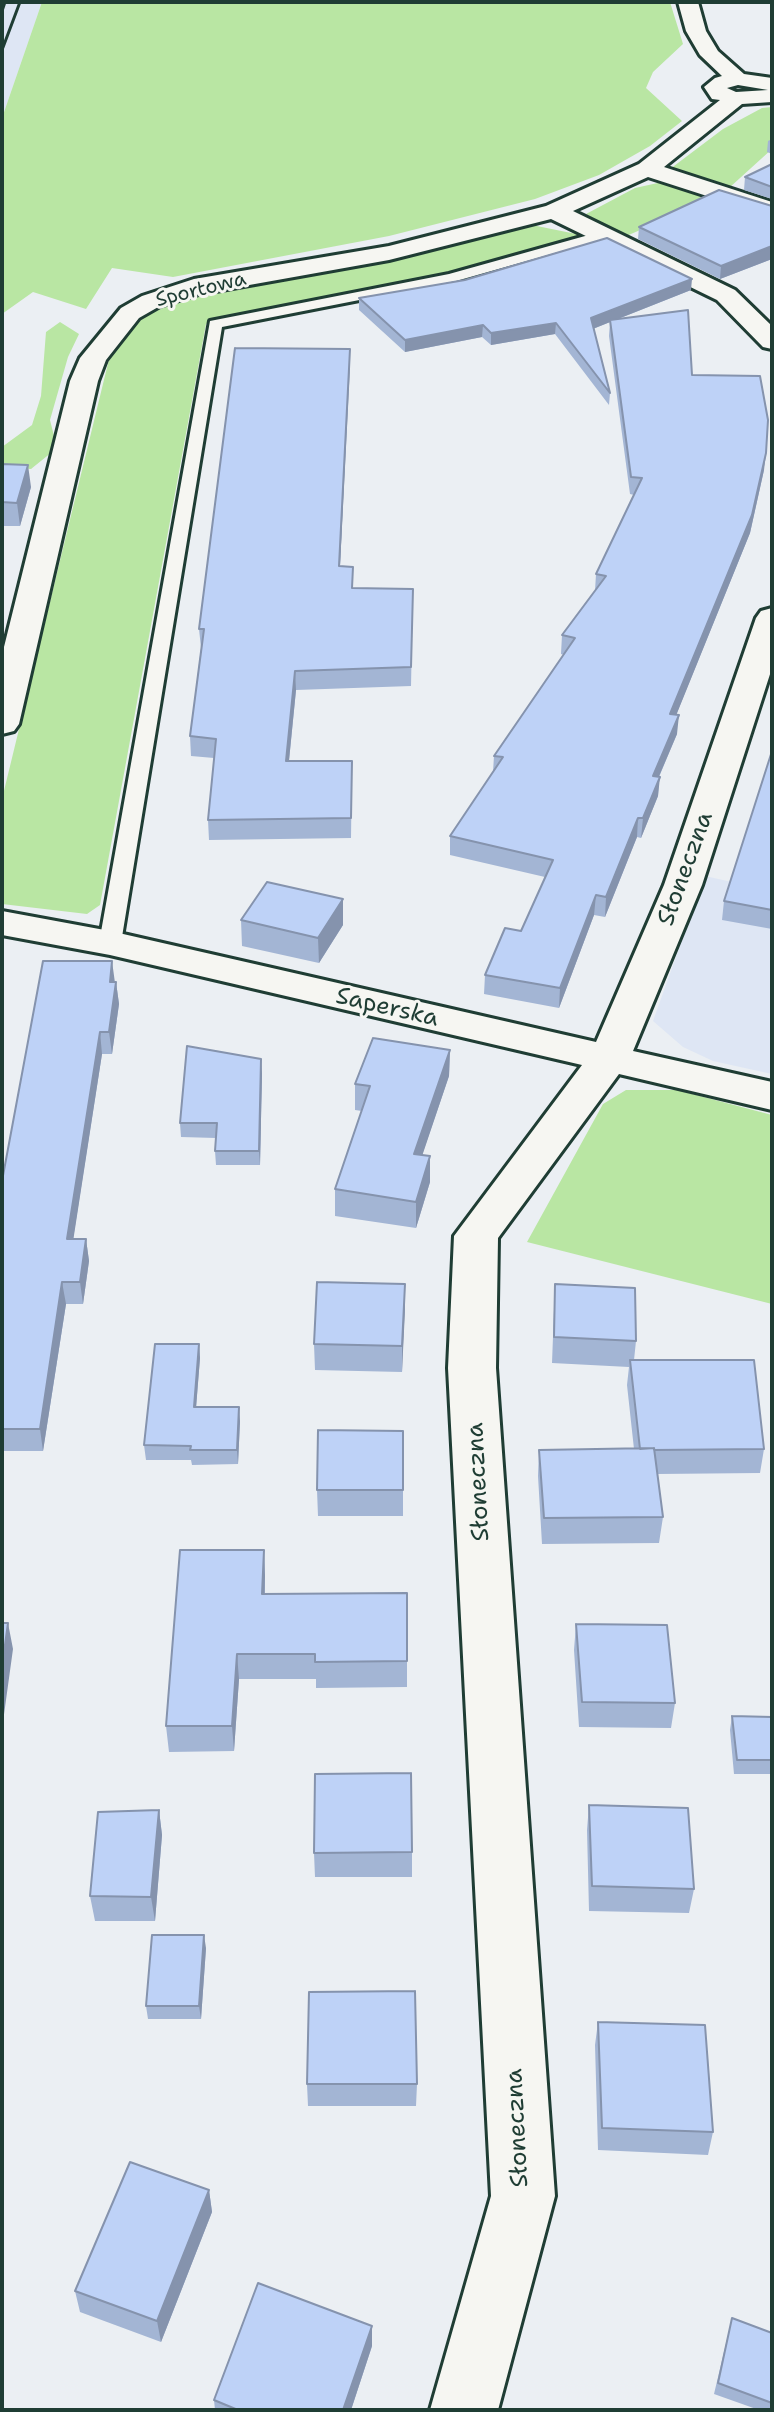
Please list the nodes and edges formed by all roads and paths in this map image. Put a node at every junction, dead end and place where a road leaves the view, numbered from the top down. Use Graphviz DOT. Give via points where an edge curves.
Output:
graph roads {
  1 [pos="688,2"];
  2 [pos="772,84"];
  3 [pos="737,88"];
  4 [pos="772,96"];
  5 [pos="647,169"];
  6 [pos="772,210"];
  7 [pos="554,211"];
  8 [pos="603,235"];
  9 [pos="772,341"];
  10 [pos="772,618"];
  11 [pos="2,724"];
  12 [pos="2,923"];
  13 [pos="110,943"];
  14 [pos="609,1059"];
  15 [pos="772,1096"];
  16 [pos="464,2410"];
  1 -- 3 [label="street" via="696,31"];
  2 -- 3 [label="street"];
  3 -- 4 [label="street"];
  3 -- 5 [label="street, Sportowa"];
  5 -- 6 [label="street"];
  5 -- 7 [label="street, Sportowa"];
  7 -- 8 [label="street"];
  7 -- 11 [label="street, Sportowa" via="389,253 194,287 130,313 93,358 84,381"];
  8 -- 9 [label="street" via="726,295"];
  8 -- 13 [label="lane" via="451,278 215,324"];
  10 -- 14 [label="street, Słoneczna" via="683,885"];
  12 -- 13 [label="street, Saperska"];
  13 -- 14 [label="street, Saperska"];
  14 -- 15 [label="street, Saperska"];
  14 -- 16 [label="street, Słoneczna" via="476,1236 472,1368 523,2196"];
}
